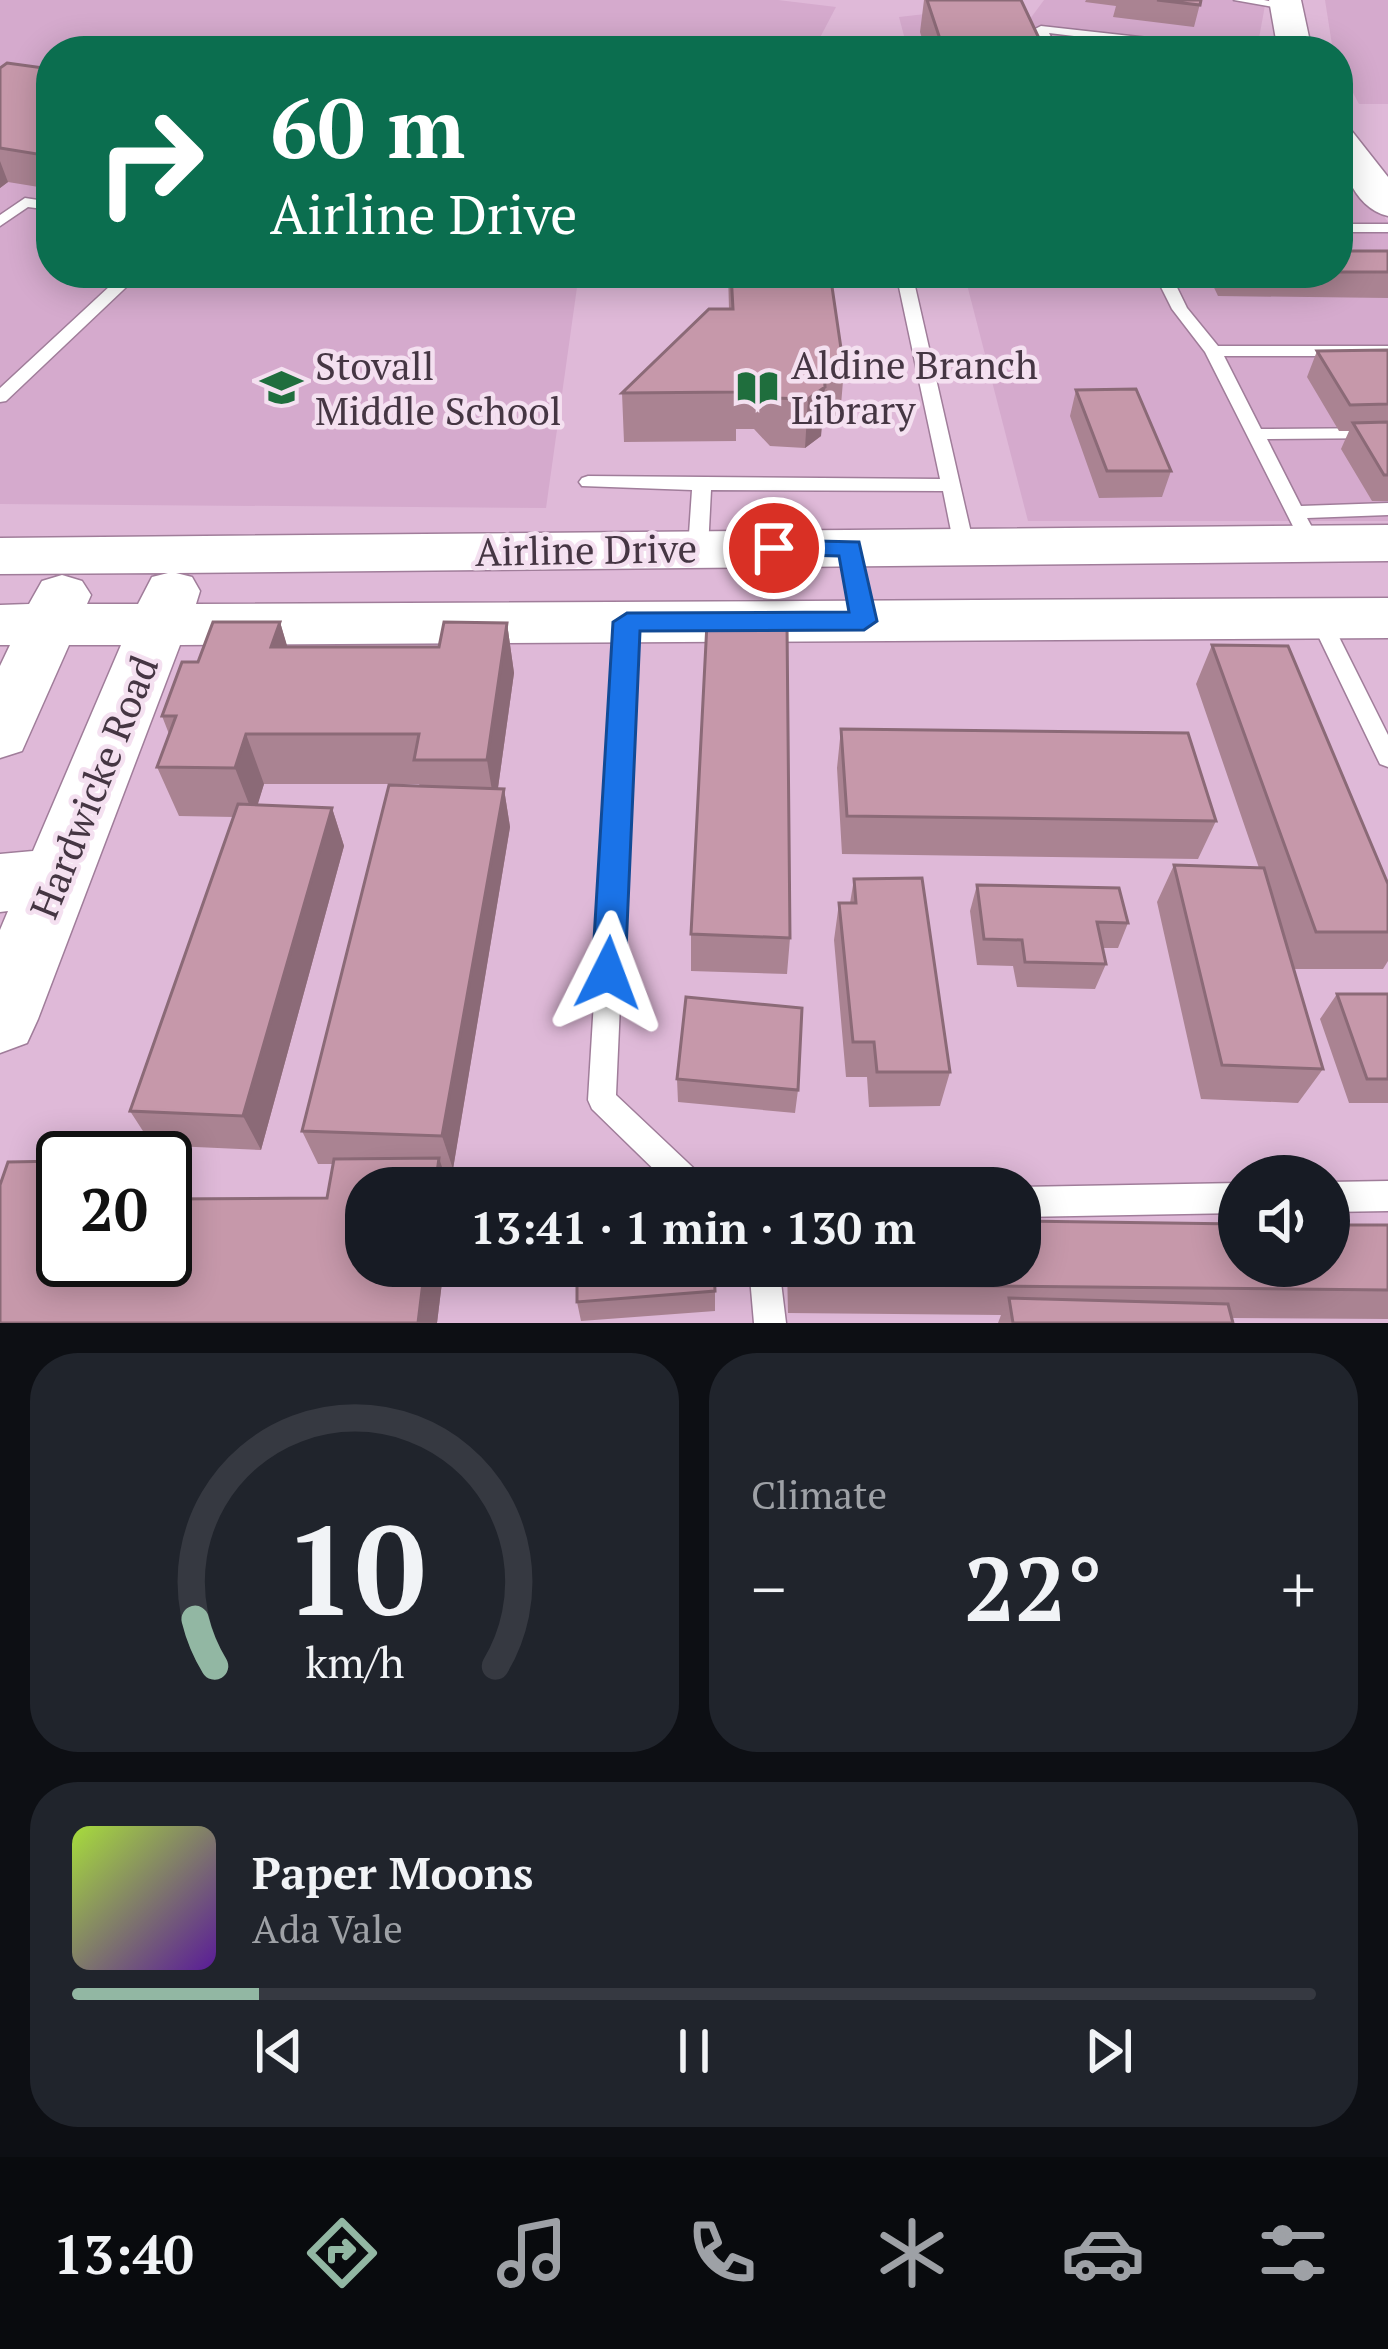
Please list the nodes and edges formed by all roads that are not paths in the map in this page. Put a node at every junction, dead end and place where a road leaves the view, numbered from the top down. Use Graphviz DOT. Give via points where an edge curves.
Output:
graph roads {
  1 [pos="1239,0"];
  2 [pos="1285,3"];
  3 [pos="1045,36"];
  4 [pos="1102,36"];
  5 [pos="1292,36"];
  6 [pos="36,204"];
  7 [pos="0,222"];
  8 [pos="1353,228"];
  9 [pos="1388,228"];
  10 [pos="117,288"];
  11 [pos="907,288"];
  12 [pos="1170,288"];
  13 [pos="1213,351"];
  14 [pos="1388,351"];
  15 [pos="0,397"];
  16 [pos="1254,434"];
  17 [pos="1388,434"];
  18 [pos="588,482"];
  19 [pos="702,484"];
  20 [pos="951,484"];
  21 [pos="1388,509"];
  22 [pos="1303,527"];
  23 [pos="1388,543"];
  24 [pos="964,546"];
  25 [pos="850,548"];
  26 [pos="698,549"];
  27 [pos="187,554"];
  28 [pos="0,556"];
  29 [pos="78,556"];
  30 [pos="1388,618"];
  31 [pos="1320,619"];
  32 [pos="864,621"];
  33 [pos="627,622"];
  34 [pos="25,625"];
  35 [pos="159,625"];
  36 [pos="0,734"];
  37 [pos="1388,758"];
  38 [pos="30,880"];
  39 [pos="0,1019"];
  40 [pos="672,1167"];
  41 [pos="1388,1196"];
  42 [pos="1350,1197"];
  43 [pos="1218,1198"];
  44 [pos="1041,1202"];
  45 [pos="766,1287"];
  46 [pos="770,1323"];
  1 -- 2 [label="lane"];
  2 -- 5 [label="main road"];
  3 -- 4 [label="lane" via="1042,29"];
  6 -- 7 [label="lane" via="25,202"];
  8 -- 9 [label="lane"];
  10 -- 15 [label="lane"];
  11 -- 20 [label="lane"];
  12 -- 13 [label="lane"];
  13 -- 14 [label="lane"];
  13 -- 16 [label="lane"];
  16 -- 17 [label="lane"];
  16 -- 22 [label="lane"];
  18 -- 19 [label="lane"];
  19 -- 20 [label="lane"];
  19 -- 26 [label="lane"];
  20 -- 24 [label="lane"];
  21 -- 22 [label="lane"];
  22 -- 23 [label="main road, Airline Drive"];
  22 -- 24 [label="main road, Airline Drive"];
  24 -- 25 [label="main road, Airline Drive"];
  25 -- 26 [label="main road, Airline Drive"];
  25 -- 32 [label="main road"];
  26 -- 27 [label="main road, Airline Drive"];
  27 -- 29 [label="main road, Airline Drive"];
  27 -- 35 [label="main road, Hardwicke Road"];
  28 -- 29 [label="main road, Airline Drive"];
  29 -- 34 [label="main road"];
  30 -- 31 [label="main road, Airline Drive"];
  31 -- 32 [label="main road, Airline Drive"];
  31 -- 37 [label="lane"];
  32 -- 33 [label="main road, Airline Drive"];
  33 -- 35 [label="main road, Airline Drive"];
  33 -- 40 [label="lane" via="602,1100"];
  34 -- 35 [label="main road, Airline Drive"];
  34 -- 36 [label="main road"];
  35 -- 38 [label="main road, Hardwicke Road"];
  38 -- 39 [label="main road, Hardwicke Road"];
  41 -- 42 [label="lane"];
  43 -- 44 [label="lane"];
  45 -- 46 [label="lane"];
}
